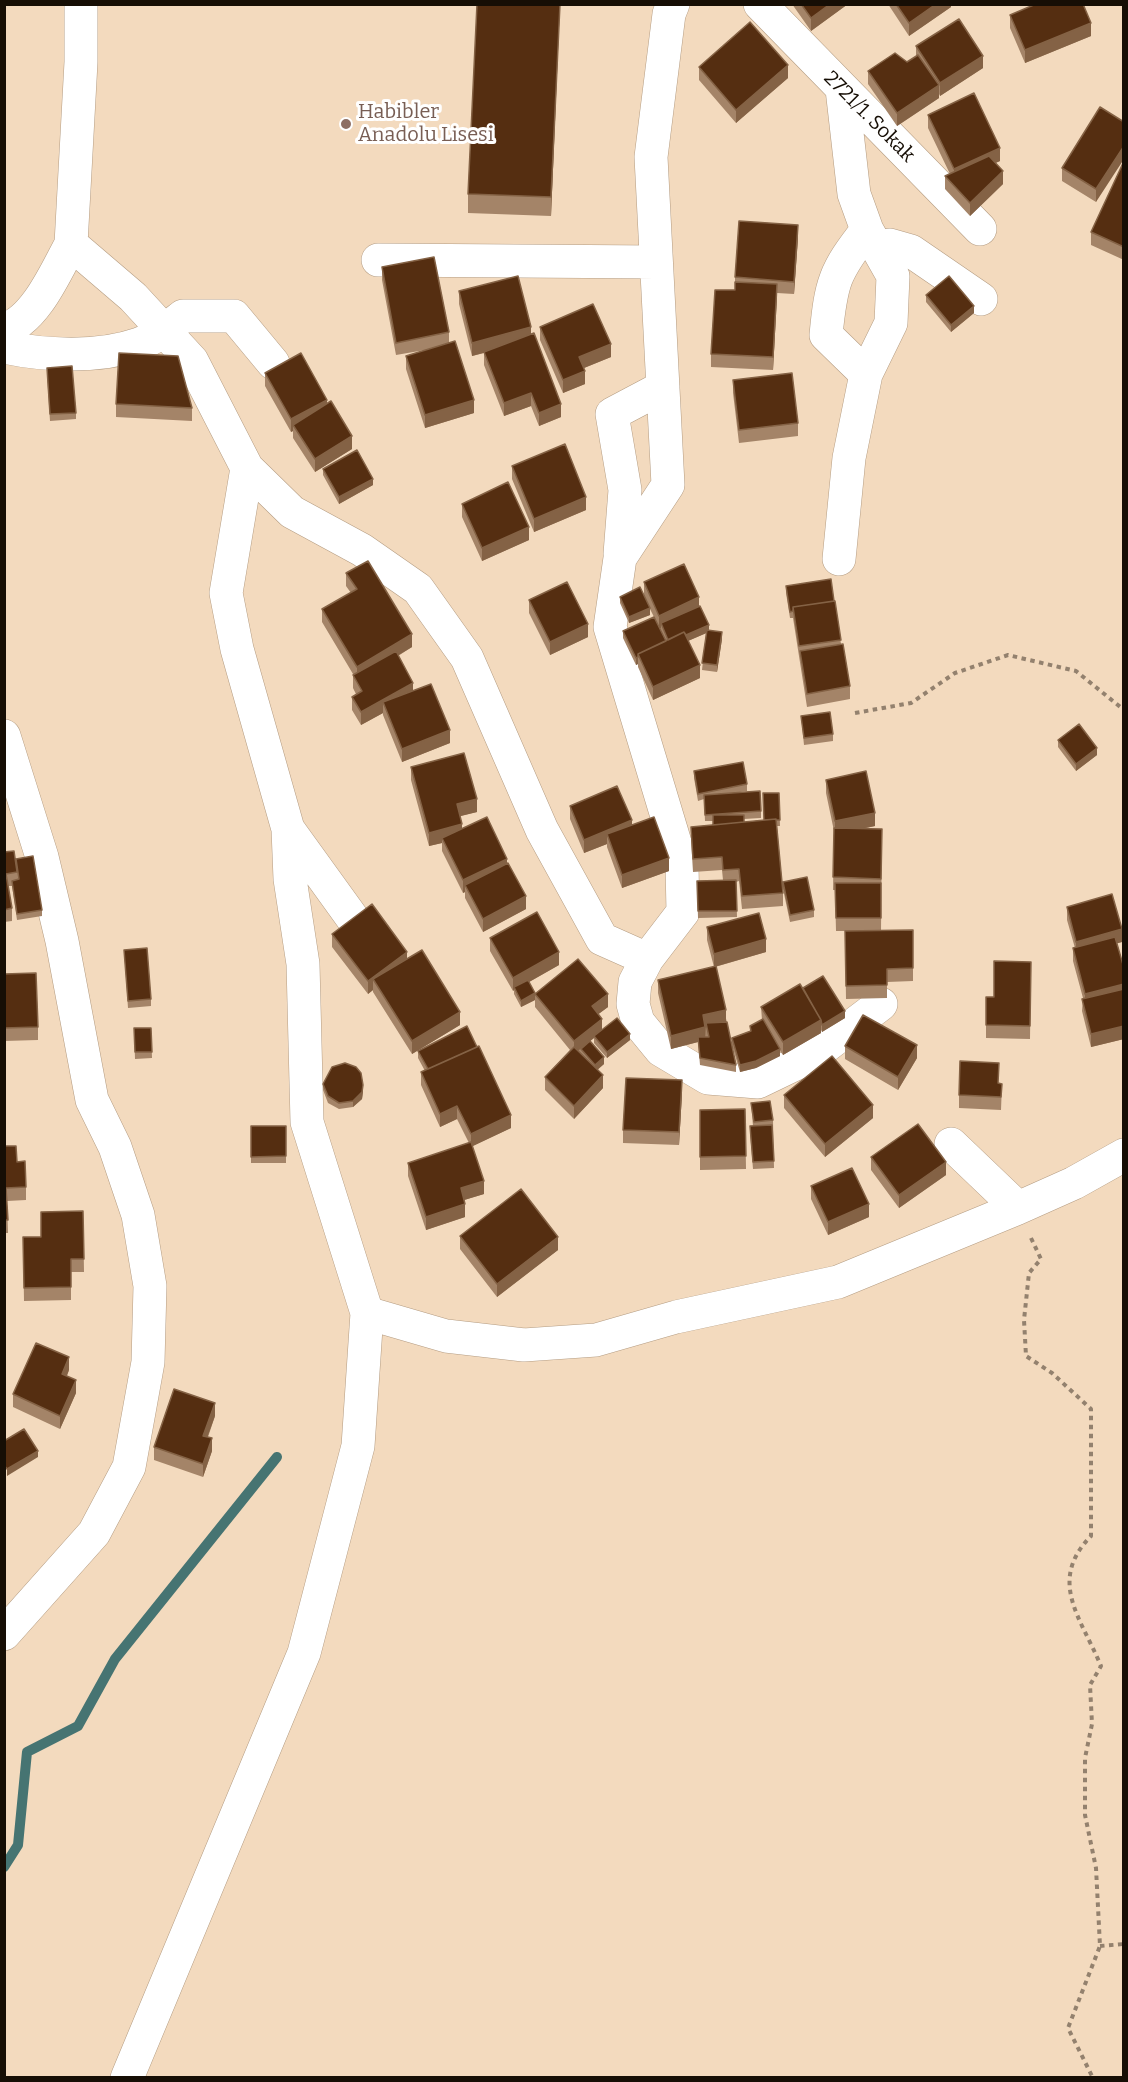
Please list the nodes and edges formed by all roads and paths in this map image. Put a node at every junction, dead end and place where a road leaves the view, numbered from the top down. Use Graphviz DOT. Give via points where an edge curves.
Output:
graph roads {
  1 [pos="81,4"];
  2 [pos="673,4"];
  3 [pos="760,4"];
  4 [pos="842,89"];
  5 [pos="980,229"];
  6 [pos="872,240"];
  7 [pos="71,244"];
  8 [pos="378,260"];
  9 [pos="656,262"];
  10 [pos="981,299"];
  11 [pos="4,328"];
  12 [pos="164,331"];
  13 [pos="4,347"];
  14 [pos="273,363"];
  15 [pos="866,374"];
  16 [pos="663,387"];
  17 [pos="247,468"];
  18 [pos="620,558"];
  19 [pos="839,559"];
  20 [pos="1124,710"];
  21 [pos="855,713"];
  22 [pos="4,736"];
  23 [pos="288,829"];
  24 [pos="353,919"];
  25 [pos="647,959"];
  26 [pos="881,1004"];
  27 [pos="951,1144"];
  28 [pos="1124,1155"];
  29 [pos="1018,1208"];
  30 [pos="367,1313"];
  31 [pos="4,1634"];
  32 [pos="1124,1944"];
  33 [pos="1100,1946"];
  34 [pos="127,2078"];
  35 [pos="1093,2078"];
  1 -- 7 [label="street"];
  2 -- 9 [label="street" via="651,157"];
  3 -- 4 [label="street, 2721/1. Sokak"];
  4 -- 5 [label="street, 2721/1. Sokak"];
  4 -- 6 [label="street" via="854,194"];
  6 -- 10 [label="street" via="911,251"];
  6 -- 15 [label="street" via="893,276 891,323"];
  6 -- 15 [label="street" via="845,258 831,288 826,335"];
  7 -- 11 [label="street" via="42,298 12,327"];
  7 -- 12 [label="street" via="133,297"];
  8 -- 9 [label="street"];
  9 -- 16 [label="street"];
  12 -- 13 [label="street" via="139,344 93,353 26,352"];
  12 -- 14 [label="street" via="183,316 234,316"];
  12 -- 17 [label="street" via="192,361"];
  15 -- 19 [label="street" via="849,458"];
  16 -- 18 [label="street" via="668,485"];
  16 -- 18 [label="street" via="612,414 625,490"];
  17 -- 23 [label="street" via="226,594 237,650"];
  17 -- 25 [label="street" via="292,512 362,550 418,589 467,658 543,830 602,939"];
  18 -- 25 [label="street" via="610,627 682,866 683,912"];
  20 -- 21 [label="path" via="1076,671 1008,655 955,673 911,702"];
  22 -- 31 [label="street" via="47,878 92,1100 115,1147 138,1215 150,1286 148,1362 129,1467 94,1533"];
  23 -- 24 [label="street"];
  23 -- 30 [label="street" via="290,879 303,964 307,1122"];
  25 -- 26 [label="street" via="635,982 633,1004 638,1022 661,1050 708,1078 758,1082 814,1055"];
  27 -- 29 [label="street"];
  28 -- 29 [label="street"];
  29 -- 30 [label="street" via="838,1281 676,1317 596,1340 525,1346 446,1336"];
  29 -- 33 [label="path" via="1041,1259 1029,1274 1024,1320 1026,1356 1052,1373 1091,1409 1091,1536 1075,1552 1069,1594 1101,1666 1090,1685 1092,1724 1085,1758 1085,1815 1096,1868"];
  30 -- 34 [label="street" via="358,1446 304,1653"];
  32 -- 33 [label="path"];
  33 -- 35 [label="path" via="1068,2028"];
}
